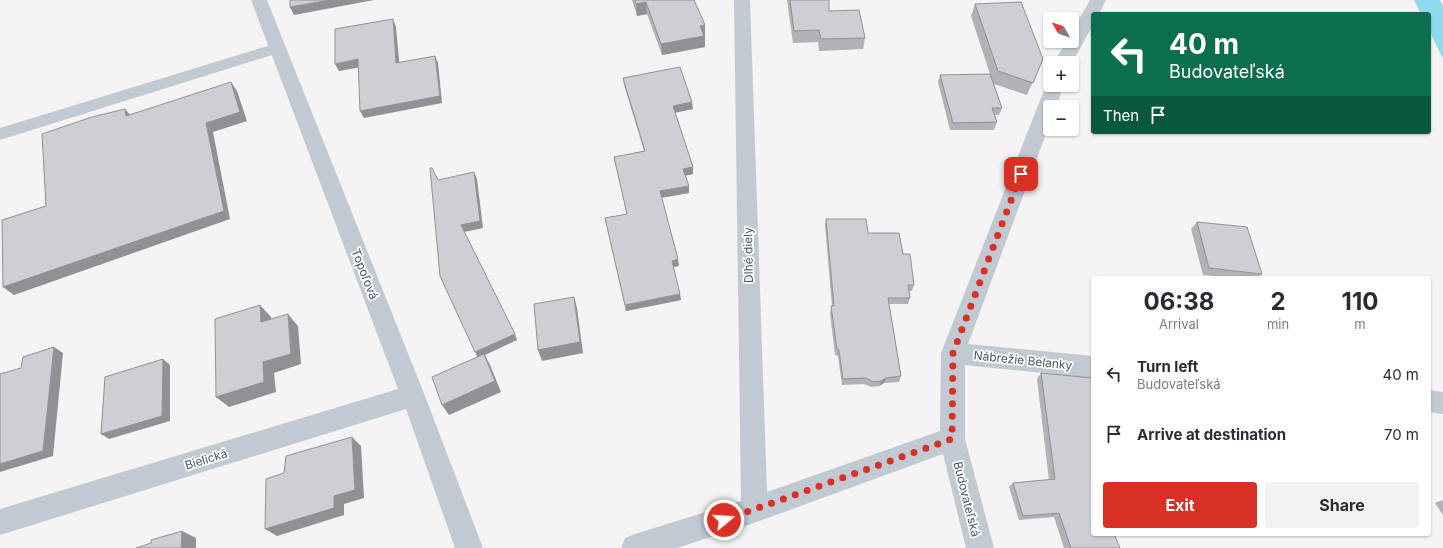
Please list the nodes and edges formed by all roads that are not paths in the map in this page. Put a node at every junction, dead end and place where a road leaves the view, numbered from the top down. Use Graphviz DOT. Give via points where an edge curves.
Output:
graph roads {
  1 [pos="259,0"];
  2 [pos="742,0"];
  3 [pos="1098,0"];
  4 [pos="1091,12"];
  5 [pos="1091,13"];
  6 [pos="277,48"];
  7 [pos="1067,56"];
  8 [pos="1052,92"];
  9 [pos="0,134"];
  10 [pos="953,353"];
  11 [pos="1091,367"];
  12 [pos="413,396"];
  13 [pos="1431,401"];
  14 [pos="1443,403"];
  15 [pos="952,439"];
  16 [pos="754,510"];
  17 [pos="0,522"];
  18 [pos="469,548"];
  19 [pos="635,548"];
  20 [pos="980,548"];
  1 -- 6 [label="street, Topoľová"];
  2 -- 16 [label="street, Dlhé diely"];
  3 -- 4 [label="street"];
  5 -- 7 [label="street"];
  6 -- 9 [label="lane"];
  6 -- 12 [label="street, Topoľová"];
  8 -- 10 [label="street, Budovateľská"];
  10 -- 11 [label="street, Nábrežie Belanky"];
  10 -- 15 [label="street, Budovateľská"];
  12 -- 17 [label="street, Bielická"];
  12 -- 18 [label="street, Topoľová"];
  13 -- 14 [label="street"];
  15 -- 16 [label="street"];
  15 -- 20 [label="street, Budovateľská"];
  16 -- 19 [label="street"];
}
